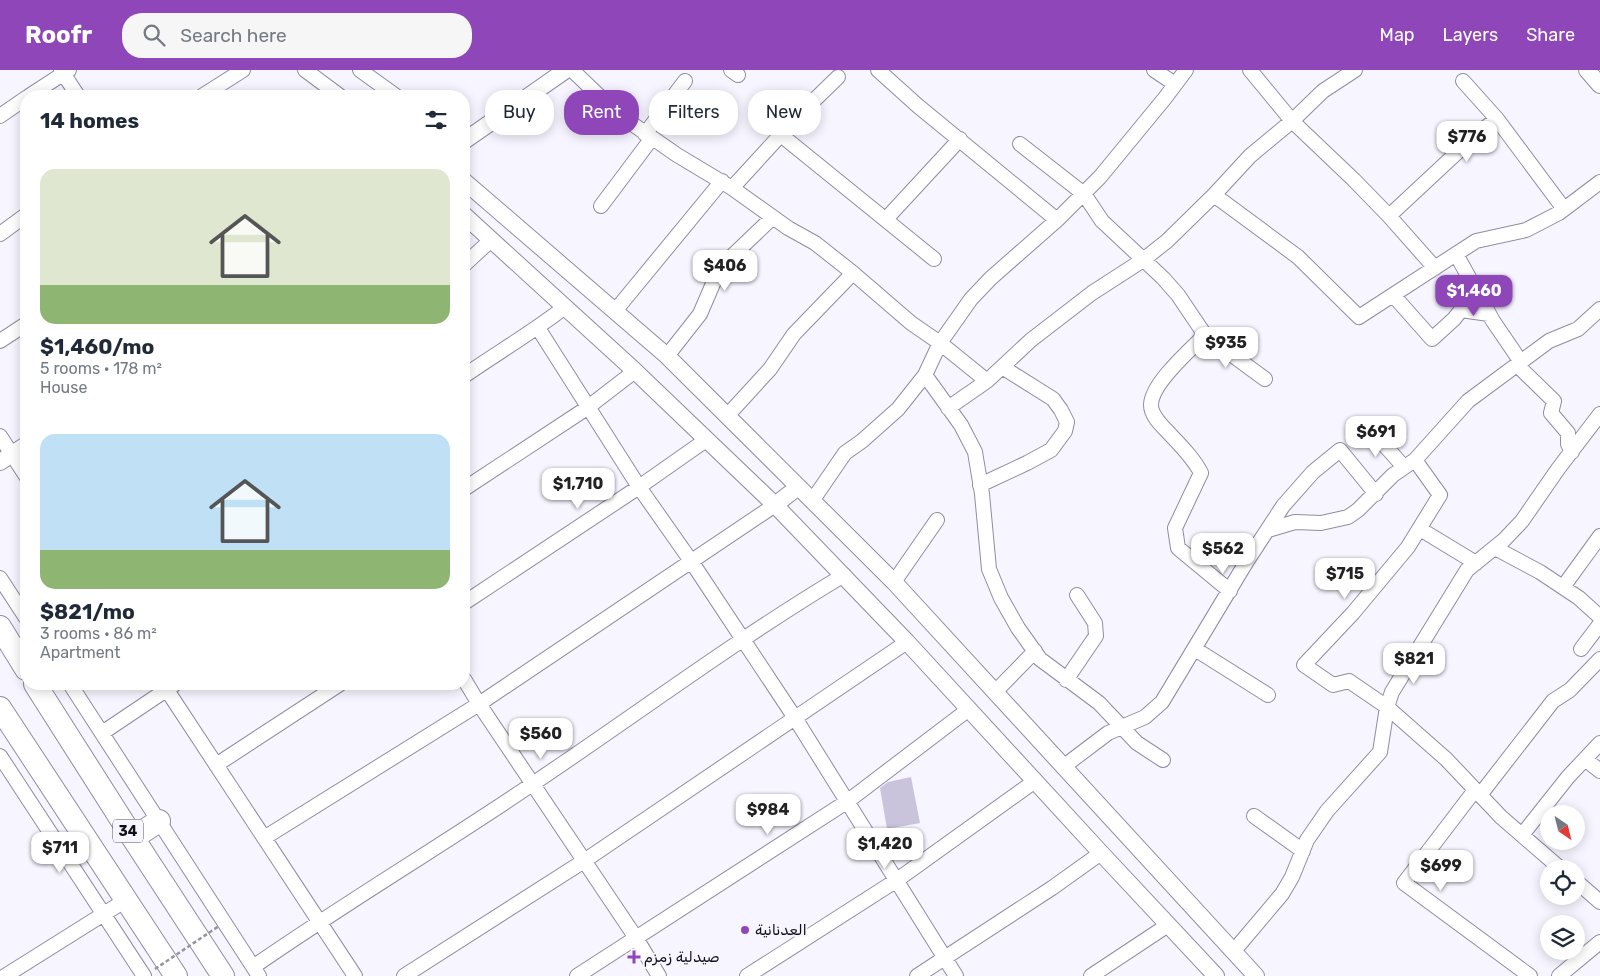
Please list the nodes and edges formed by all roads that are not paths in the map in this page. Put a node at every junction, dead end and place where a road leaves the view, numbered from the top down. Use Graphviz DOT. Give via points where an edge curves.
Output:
graph roads {
  1 [pos="243,70"];
  2 [pos="305,70"];
  3 [pos="360,70"];
  4 [pos="566,70"];
  5 [pos="572,70"];
  6 [pos="878,70"];
  7 [pos="1154,70"];
  8 [pos="1186,70"];
  9 [pos="1250,70"];
  10 [pos="1355,70"];
  11 [pos="1587,70"];
  12 [pos="64,71"];
  13 [pos="838,76"];
  14 [pos="685,81"];
  15 [pos="1463,81"];
  16 [pos="1175,84"];
  17 [pos="1600,85"];
  18 [pos="38,90"];
  19 [pos="75,90"];
  20 [pos="211,90"];
  21 [pos="332,90"];
  22 [pos="388,90"];
  23 [pos="821,94"];
  24 [pos="20,102"];
  25 [pos="0,116"];
  26 [pos="1497,119"];
  27 [pos="1292,121"];
  28 [pos="781,135"];
  29 [pos="649,136"];
  30 [pos="470,138"];
  31 [pos="960,139"];
  32 [pos="1020,144"];
  33 [pos="1600,182"];
  34 [pos="727,185"];
  35 [pos="470,186"];
  36 [pos="1084,194"];
  37 [pos="1214,195"];
  38 [pos="602,206"];
  39 [pos="1564,209"];
  40 [pos="1389,216"];
  41 [pos="772,217"];
  42 [pos="20,219"];
  43 [pos="886,219"];
  44 [pos="1058,220"];
  45 [pos="470,221"];
  46 [pos="0,234"];
  47 [pos="491,240"];
  48 [pos="1456,254"];
  49 [pos="470,259"];
  50 [pos="934,259"];
  51 [pos="1143,260"];
  52 [pos="1435,268"];
  53 [pos="853,273"];
  54 [pos="1393,295"];
  55 [pos="565,307"];
  56 [pos="1600,309"];
  57 [pos="615,311"];
  58 [pos="1489,314"];
  59 [pos="20,328"];
  60 [pos="538,328"];
  61 [pos="1205,335"];
  62 [pos="0,341"];
  63 [pos="940,343"];
  64 [pos="667,356"];
  65 [pos="1519,363"];
  66 [pos="1002,367"];
  67 [pos="635,371"];
  68 [pos="470,372"];
  69 [pos="925,375"];
  70 [pos="1265,379"];
  71 [pos="987,381"];
  72 [pos="587,408"];
  73 [pos="948,408"];
  74 [pos="1600,414"];
  75 [pos="727,416"];
  76 [pos="1370,429"];
  77 [pos="0,436"];
  78 [pos="706,440"];
  79 [pos="20,449"];
  80 [pos="1572,452"];
  81 [pos="6,458"];
  82 [pos="1410,464"];
  83 [pos="20,471"];
  84 [pos="470,485"];
  85 [pos="980,485"];
  86 [pos="639,487"];
  87 [pos="798,487"];
  88 [pos="1376,494"];
  89 [pos="812,501"];
  90 [pos="774,505"];
  91 [pos="937,520"];
  92 [pos="1420,529"];
  93 [pos="1268,530"];
  94 [pos="1600,536"];
  95 [pos="1495,548"];
  96 [pos="691,561"];
  97 [pos="1476,563"];
  98 [pos="844,575"];
  99 [pos="0,578"];
  100 [pos="894,582"];
  101 [pos="1563,587"];
  102 [pos="1230,591"];
  103 [pos="1077,595"];
  104 [pos="470,598"];
  105 [pos="20,609"];
  106 [pos="1600,618"];
  107 [pos="1600,624"];
  108 [pos="0,627"];
  109 [pos="743,640"];
  110 [pos="907,642"];
  111 [pos="1195,649"];
  112 [pos="1581,649"];
  113 [pos="1035,651"];
  114 [pos="20,659"];
  115 [pos="1600,659"];
  116 [pos="1066,680"];
  117 [pos="470,689"];
  118 [pos="40,690"];
  119 [pos="74,690"];
  120 [pos="162,690"];
  121 [pos="170,690"];
  122 [pos="331,690"];
  123 [pos="995,692"];
  124 [pos="1268,695"];
  125 [pos="479,704"];
  126 [pos="1387,707"];
  127 [pos="0,708"];
  128 [pos="970,709"];
  129 [pos="796,718"];
  130 [pos="1121,728"];
  131 [pos="102,733"];
  132 [pos="1600,743"];
  133 [pos="0,756"];
  134 [pos="1585,759"];
  135 [pos="1163,760"];
  136 [pos="216,764"];
  137 [pos="1064,767"];
  138 [pos="1600,771"];
  139 [pos="1035,781"];
  140 [pos="532,784"];
  141 [pos="1477,793"];
  142 [pos="848,801"];
  143 [pos="1254,816"];
  144 [pos="159,821"];
  145 [pos="1522,835"];
  146 [pos="132,838"];
  147 [pos="264,838"];
  148 [pos="1303,851"];
  149 [pos="1100,853"];
  150 [pos="1551,860"];
  151 [pos="584,861"];
  152 [pos="897,880"];
  153 [pos="1585,889"];
  154 [pos="126,900"];
  155 [pos="1600,902"];
  156 [pos="104,914"];
  157 [pos="319,921"];
  158 [pos="1168,924"];
  159 [pos="636,938"];
  160 [pos="1600,942"];
  161 [pos="1233,952"];
  162 [pos="944,958"];
  163 [pos="256,971"];
  164 [pos="158,974"];
  165 [pos="5,976"];
  166 [pos="223,976"];
  167 [pos="355,976"];
  168 [pos="404,976"];
  169 [pos="577,976"];
  170 [pos="659,976"];
  171 [pos="747,976"];
  172 [pos="917,976"];
  173 [pos="956,976"];
  174 [pos="1091,976"];
  175 [pos="1216,976"];
  176 [pos="1256,976"];
  177 [pos="1530,976"];
  178 [pos="1559,976"];
  1 -- 20 [label="street"];
  2 -- 21 [label="street"];
  3 -- 22 [label="street"];
  4 -- 30 [label="street"];
  5 -- 29 [label="street" via="618,114"];
  6 -- 31 [label="street"];
  7 -- 16 [label="street"];
  8 -- 16 [label="street"];
  9 -- 27 [label="street"];
  10 -- 27 [label="street" via="1323,91"];
  11 -- 17 [label="street"];
  12 -- 18 [label="street"];
  12 -- 19 [label="street"];
  13 -- 23 [label="street"];
  14 -- 29 [label="street"];
  15 -- 26 [label="street"];
  16 -- 36 [label="street"];
  24 -- 25 [label="street"];
  26 -- 39 [label="street"];
  26 -- 40 [label="street"];
  27 -- 37 [label="street" via="1250,156"];
  27 -- 40 [label="street"];
  28 -- 34 [label="street"];
  28 -- 43 [label="street"];
  29 -- 34 [label="street"];
  29 -- 38 [label="street"];
  31 -- 43 [label="street"];
  31 -- 44 [label="street"];
  32 -- 36 [label="street"];
  33 -- 39 [label="street"];
  34 -- 41 [label="street"];
  34 -- 57 [label="street"];
  35 -- 57 [label="street"];
  36 -- 44 [label="street"];
  36 -- 51 [label="street" via="1102,221"];
  37 -- 51 [label="street"];
  37 -- 54 [label="street" via="1298,257 1359,317"];
  39 -- 48 [label="street" via="1526,230 1476,241"];
  40 -- 52 [label="street"];
  41 -- 53 [label="street" via="815,243"];
  41 -- 64 [label="street" via="729,259 715,280 700,314"];
  42 -- 46 [label="street"];
  43 -- 50 [label="street"];
  44 -- 63 [label="street" via="991,278 971,299"];
  45 -- 47 [label="street"];
  47 -- 49 [label="street"];
  47 -- 55 [label="street"];
  48 -- 52 [label="street"];
  48 -- 58 [label="street"];
  51 -- 61 [label="street" via="1178,295"];
  51 -- 66 [label="street" via="1092,293"];
  52 -- 54 [label="street"];
  53 -- 63 [label="street" via="911,323"];
  53 -- 75 [label="street" via="794,334 770,369"];
  54 -- 58 [label="street" via="1432,339 1460,310"];
  55 -- 60 [label="street"];
  55 -- 67 [label="street"];
  56 -- 65 [label="street" via="1578,329 1549,341"];
  57 -- 64 [label="street"];
  58 -- 65 [label="street"];
  59 -- 62 [label="street"];
  60 -- 68 [label="street"];
  60 -- 72 [label="street"];
  61 -- 70 [label="street"];
  61 -- 102 [label="street" via="1155,390 1151,406 1157,421 1196,462 1201,473 1175,528 1178,548"];
  63 -- 69 [label="street"];
  63 -- 71 [label="street"];
  64 -- 75 [label="street"];
  65 -- 80 [label="street" via="1554,401 1550,413 1568,433"];
  65 -- 82 [label="street" via="1468,402"];
  66 -- 71 [label="street"];
  66 -- 85 [label="street" via="1053,399 1067,422 1051,450"];
  67 -- 72 [label="street"];
  67 -- 78 [label="street"];
  69 -- 73 [label="street"];
  69 -- 89 [label="street" via="898,409 845,453"];
  71 -- 73 [label="street"];
  72 -- 84 [label="street"];
  72 -- 86 [label="street"];
  73 -- 85 [label="street" via="975,452"];
  74 -- 80 [label="street"];
  75 -- 87 [label="street"];
  76 -- 82 [label="street"];
  77 -- 81 [label="street"];
  78 -- 86 [label="street"];
  78 -- 90 [label="street"];
  79 -- 81 [label="street"];
  80 -- 95 [label="street" via="1522,521"];
  81 -- 83 [label="street"];
  82 -- 88 [label="street" via="1393,475"];
  82 -- 92 [label="street" via="1440,495"];
  85 -- 113 [label="street" via="989,569 1001,598"];
  86 -- 96 [label="street"];
  86 -- 104 [label="street"];
  87 -- 89 [label="street"];
  87 -- 90 [label="street"];
  88 -- 93 [label="street" via="1348,517 1322,524 1295,522"];
  88 -- 93 [label="street" via="1340,450 1313,472 1283,506"];
  89 -- 100 [label="street"];
  90 -- 96 [label="street"];
  90 -- 98 [label="street"];
  91 -- 100 [label="street"];
  92 -- 97 [label="street"];
  92 -- 126 [label="street" via="1353,613 1304,665 1333,685 1349,681"];
  93 -- 102 [label="street"];
  94 -- 101 [label="street"];
  95 -- 97 [label="street"];
  95 -- 101 [label="street"];
  96 -- 109 [label="street"];
  96 -- 125 [label="street"];
  97 -- 126 [label="street" via="1467,570 1392,692"];
  98 -- 109 [label="street"];
  98 -- 110 [label="street"];
  99 -- 105 [label="street"];
  100 -- 123 [label="street"];
  101 -- 106 [label="street"];
  102 -- 111 [label="street"];
  103 -- 116 [label="street" via="1095,623 1096,636"];
  107 -- 112 [label="street"];
  108 -- 114 [label="highway"];
  109 -- 129 [label="street"];
  109 -- 140 [label="street"];
  110 -- 128 [label="street"];
  110 -- 129 [label="street"];
  111 -- 124 [label="street"];
  111 -- 130 [label="street" via="1162,702 1145,717"];
  113 -- 116 [label="street"];
  113 -- 123 [label="street"];
  115 -- 141 [label="street" via="1570,690 1553,701"];
  116 -- 130 [label="street" via="1099,703"];
  117 -- 125 [label="street"];
  118 -- 146 [label="highway, 34"];
  119 -- 131 [label="street"];
  120 -- 131 [label="street"];
  121 -- 136 [label="street"];
  122 -- 136 [label="street"];
  123 -- 137 [label="street"];
  125 -- 140 [label="street"];
  125 -- 147 [label="street"];
  126 -- 141 [label="street" via="1446,759"];
  126 -- 148 [label="street" via="1380,752 1327,811"];
  127 -- 154 [label="highway, 34"];
  128 -- 139 [label="street"];
  128 -- 142 [label="street"];
  129 -- 142 [label="street"];
  129 -- 151 [label="street"];
  130 -- 135 [label="street"];
  130 -- 137 [label="street" via="1108,733"];
  131 -- 144 [label="street"];
  132 -- 134 [label="street"];
  133 -- 156 [label="street"];
  134 -- 138 [label="street"];
  134 -- 145 [label="street"];
  136 -- 147 [label="street"];
  137 -- 161 [label="street"];
  139 -- 149 [label="street"];
  139 -- 152 [label="street"];
  140 -- 151 [label="street"];
  140 -- 157 [label="street"];
  141 -- 145 [label="street"];
  141 -- 177 [label="street" via="1404,883"];
  142 -- 152 [label="street"];
  142 -- 159 [label="street"];
  143 -- 148 [label="street"];
  144 -- 146 [label="highway"];
  144 -- 163 [label="street"];
  145 -- 150 [label="street"];
  146 -- 166 [label="highway, 34"];
  147 -- 157 [label="street"];
  148 -- 161 [label="street" via="1282,894"];
  149 -- 158 [label="street"];
  149 -- 162 [label="street"];
  151 -- 159 [label="street"];
  151 -- 168 [label="street"];
  152 -- 162 [label="street"];
  152 -- 171 [label="street"];
  153 -- 155 [label="street"];
  154 -- 156 [label="street"];
  154 -- 164 [label="highway, 34"];
  156 -- 164 [label="street"];
  156 -- 165 [label="street"];
  157 -- 163 [label="street"];
  157 -- 167 [label="street"];
  158 -- 174 [label="street"];
  158 -- 175 [label="street"];
  159 -- 169 [label="street"];
  159 -- 170 [label="street"];
  160 -- 178 [label="street"];
  161 -- 176 [label="street"];
  162 -- 172 [label="street"];
  162 -- 173 [label="street"];
}
